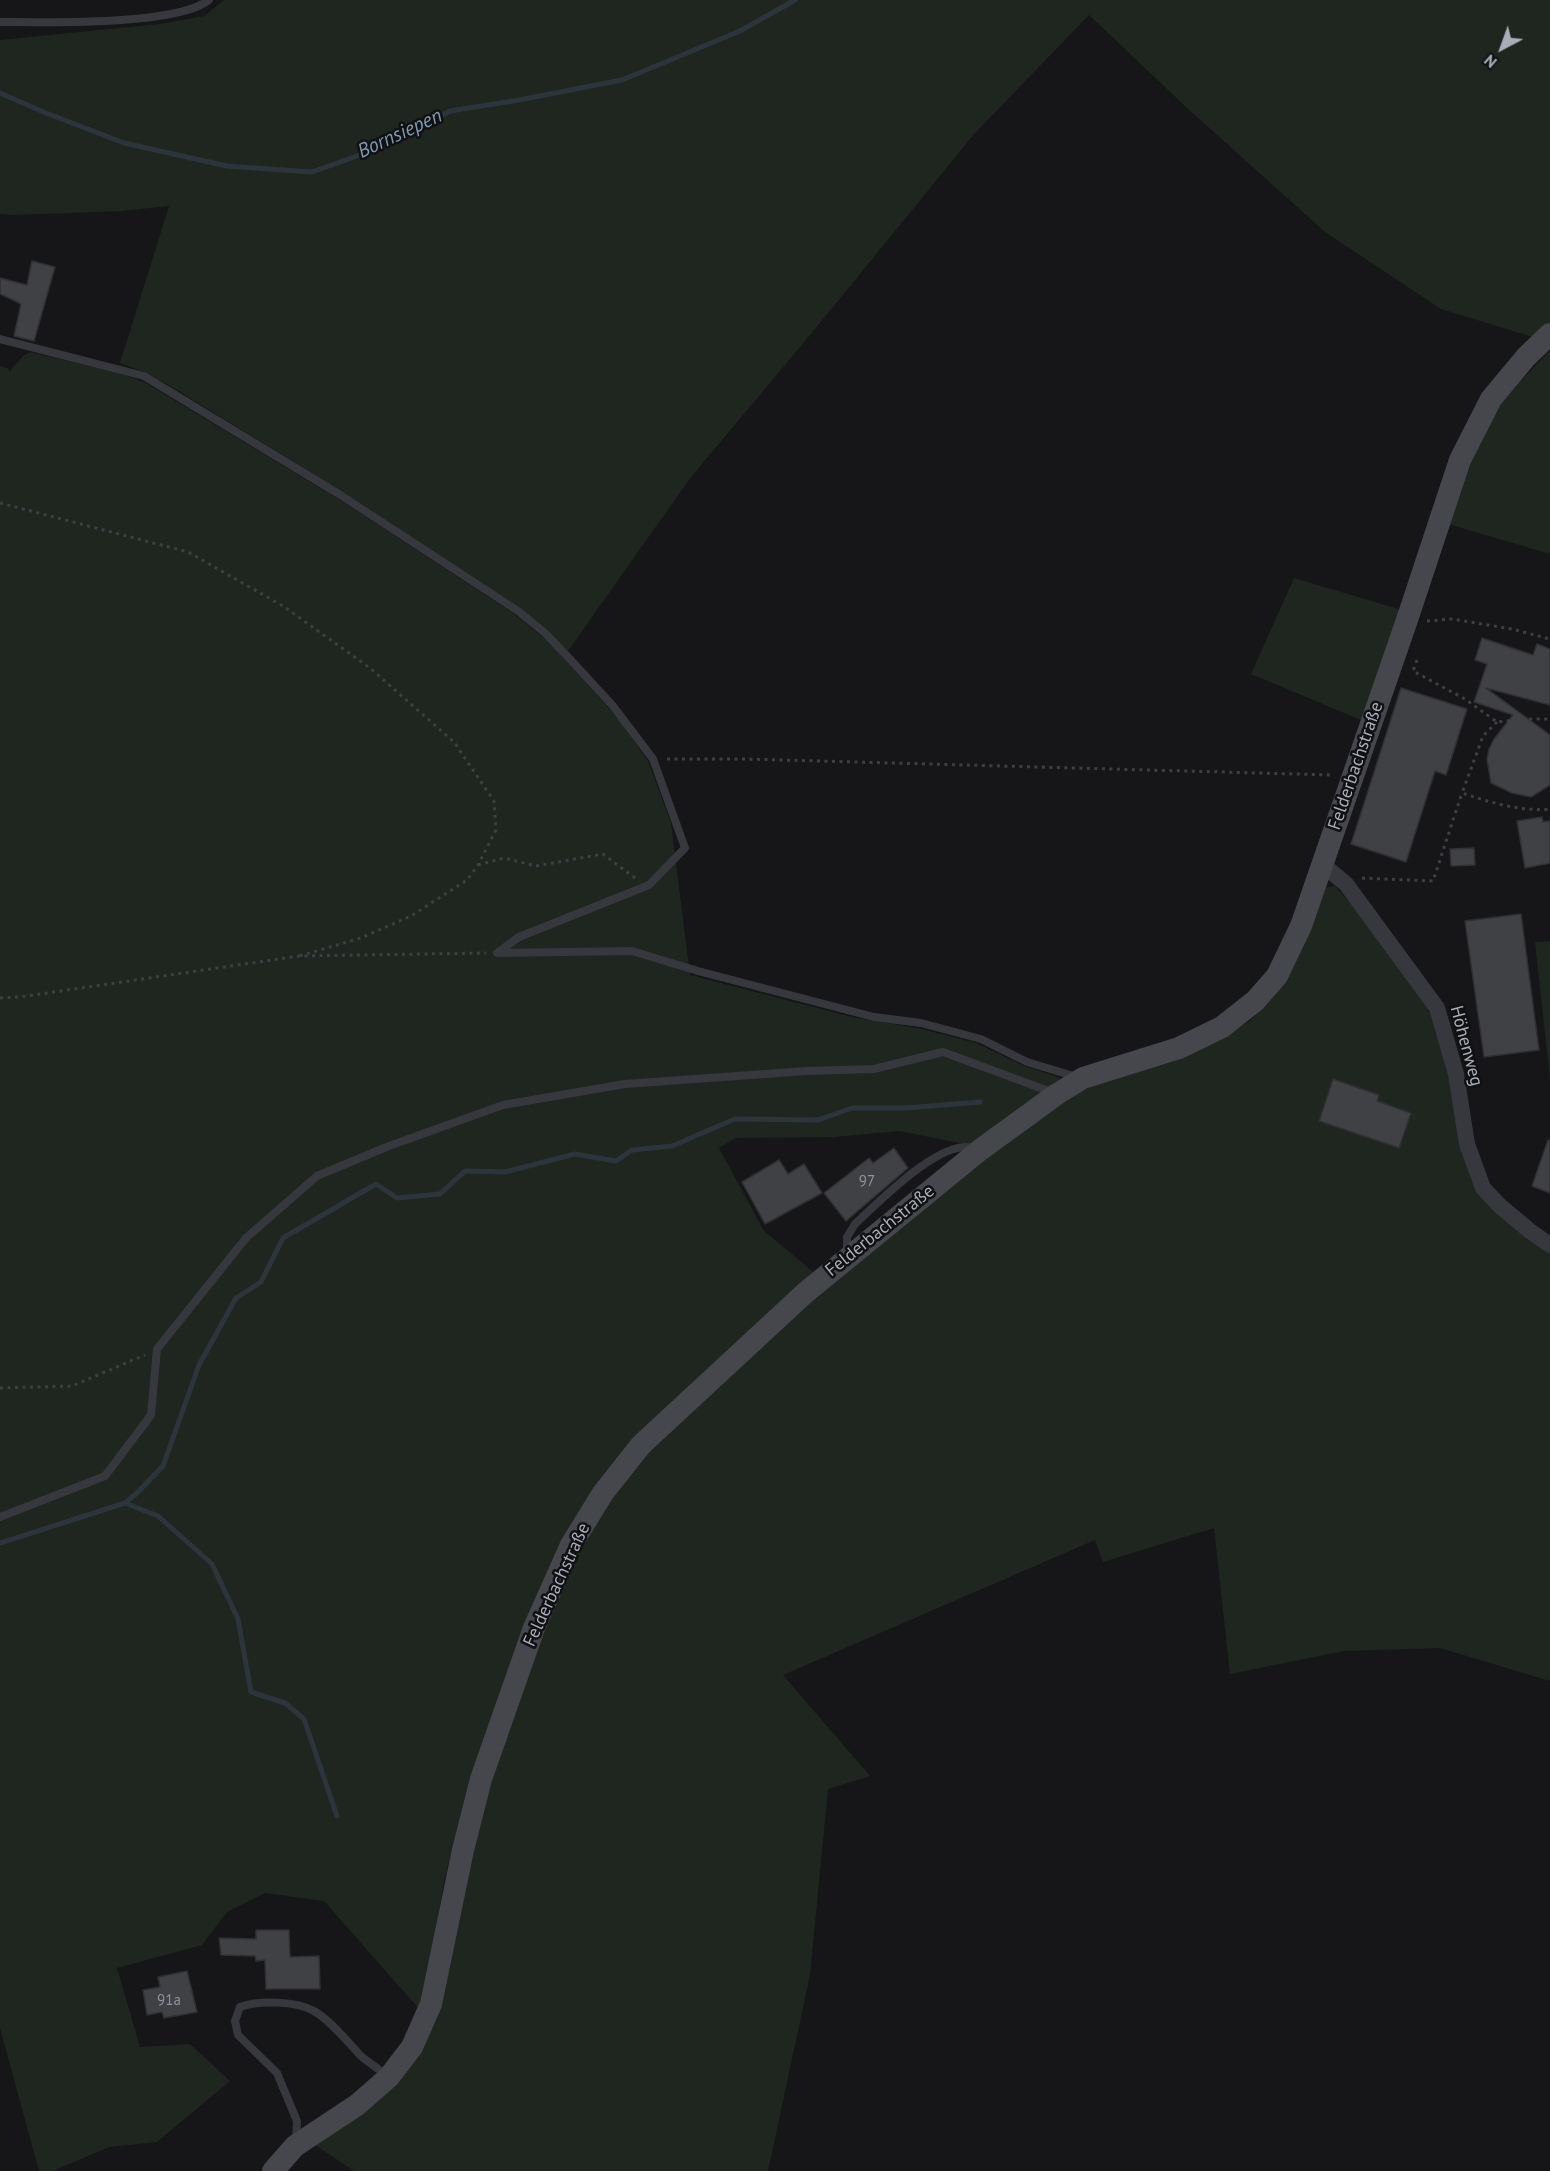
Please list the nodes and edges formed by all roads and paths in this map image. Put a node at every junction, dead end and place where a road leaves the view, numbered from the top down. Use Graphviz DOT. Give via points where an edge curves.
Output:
graph roads {
  1 [pos="208,0"];
  2 [pos="0,22"];
  3 [pos="1550,334"];
  4 [pos="0,339"];
  5 [pos="0,503"];
  6 [pos="1420,624"];
  7 [pos="1550,639"];
  8 [pos="1419,651"];
  9 [pos="1550,719"];
  10 [pos="1497,722"];
  11 [pos="653,759"];
  12 [pos="1352,775"];
  13 [pos="1462,793"];
  14 [pos="1550,809"];
  15 [pos="478,865"];
  16 [pos="1331,871"];
  17 [pos="638,880"];
  18 [pos="497,953"];
  19 [pos="299,956"];
  20 [pos="0,998"];
  21 [pos="1083,1078"];
  22 [pos="1057,1094"];
  23 [pos="1550,1245"];
  24 [pos="157,1349"];
  25 [pos="0,1388"];
  26 [pos="0,1517"];
  27 [pos="389,2077"];
  28 [pos="295,2146"];
  29 [pos="273,2171"];
  1 -- 2 [label="lane" via="175,14 95,21"];
  3 -- 6 [label="street, Felderbachstraße" via="1491,399 1460,459"];
  4 -- 11 [label="lane" via="144,376 390,527 545,633 613,706"];
  5 -- 15 [label="path" via="188,552 283,606 370,668 454,742 494,801 496,830"];
  6 -- 7 [label="path" via="1452,619"];
  6 -- 12 [label="street, Felderbachstraße"];
  8 -- 10 [label="path" via="1413,671 1465,699"];
  9 -- 10 [label="path"];
  10 -- 13 [label="path" via="1483,736"];
  11 -- 12 [label="path"];
  11 -- 18 [label="lane" via="685,848 649,885 519,937"];
  12 -- 16 [label="street, Felderbachstraße"];
  13 -- 14 [label="path" via="1514,806"];
  13 -- 16 [label="path" via="1433,880"];
  15 -- 17 [label="path" via="504,858 536,867 603,854"];
  15 -- 19 [label="path" via="467,880 411,916 361,938"];
  16 -- 21 [label="street, Felderbachstraße" via="1277,976 1255,1001 1222,1027 1179,1047"];
  16 -- 23 [label="street, Höhenweg" via="1346,884 1437,1008 1456,1074 1467,1144 1483,1188"];
  18 -- 19 [label="path"];
  18 -- 21 [label="lane" via="632,951 873,1017 921,1023 981,1039 1027,1062"];
  19 -- 20 [label="path"];
  21 -- 22 [label="street, Felderbachstraße"];
  22 -- 24 [label="lane" via="944,1052 874,1069 626,1084 503,1105 317,1176 246,1238"];
  22 -- 27 [label="street, Felderbachstraße" via="980,1150 805,1293 641,1445 603,1493 571,1545 534,1628 481,1779 431,2004 412,2047"];
  24 -- 25 [label="path" via="72,1386"];
  24 -- 26 [label="lane" via="151,1415 105,1476"];
  27 -- 28 [label="street, Felderbachstraße" via="357,2105"];
  27 -- 28 [label="lane" via="364,2059 316,2012 274,2003 240,2007 235,2021 238,2035 278,2073 297,2121"];
  28 -- 29 [label="street, Felderbachstraße"];
}
